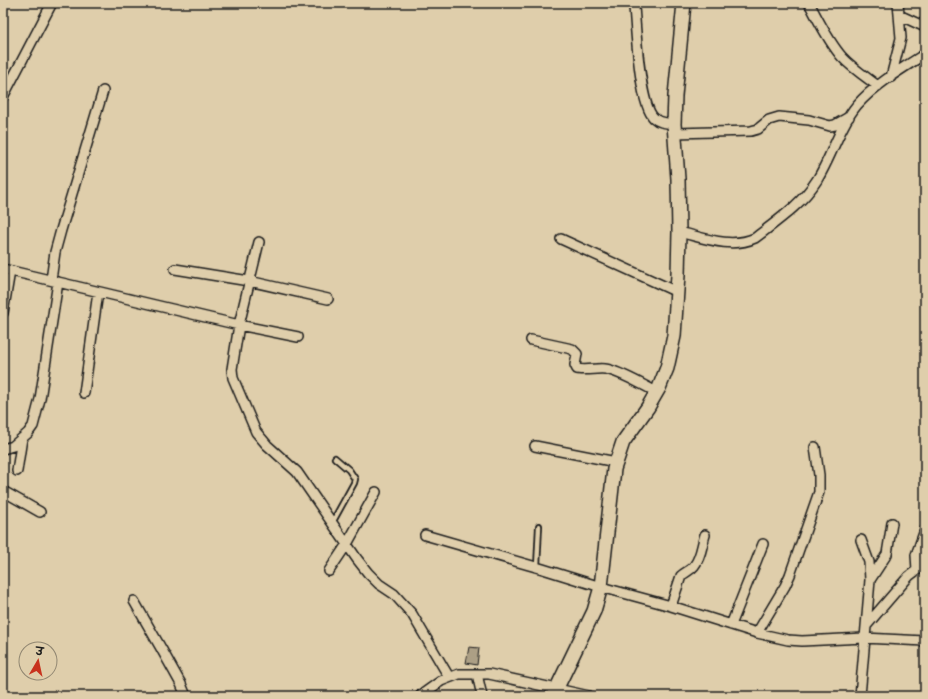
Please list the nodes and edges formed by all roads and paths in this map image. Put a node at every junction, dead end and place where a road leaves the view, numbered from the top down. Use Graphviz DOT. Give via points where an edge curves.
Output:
graph roads {
  1 [pos="52,3"];
  2 [pos="684,3"];
  3 [pos="809,3"];
  4 [pos="898,3"];
  5 [pos="634,7"];
  6 [pos="899,15"];
  7 [pos="925,27"];
  8 [pos="925,54"];
  9 [pos="891,77"];
  10 [pos="878,86"];
  11 [pos="104,91"];
  12 [pos="3,97"];
  13 [pos="849,117"];
  14 [pos="675,128"];
  15 [pos="679,232"];
  16 [pos="561,239"];
  17 [pos="259,242"];
  18 [pos="176,269"];
  19 [pos="6,270"];
  20 [pos="54,281"];
  21 [pos="248,281"];
  22 [pos="98,292"];
  23 [pos="678,292"];
  24 [pos="328,299"];
  25 [pos="3,313"];
  26 [pos="239,325"];
  27 [pos="298,337"];
  28 [pos="531,340"];
  29 [pos="657,392"];
  30 [pos="84,393"];
  31 [pos="22,438"];
  32 [pos="535,446"];
  33 [pos="815,447"];
  34 [pos="3,450"];
  35 [pos="335,458"];
  36 [pos="616,462"];
  37 [pos="17,472"];
  38 [pos="3,491"];
  39 [pos="376,492"];
  40 [pos="40,512"];
  41 [pos="332,523"];
  42 [pos="892,523"];
  43 [pos="539,526"];
  44 [pos="925,530"];
  45 [pos="425,535"];
  46 [pos="705,535"];
  47 [pos="862,540"];
  48 [pos="346,544"];
  49 [pos="763,544"];
  50 [pos="536,567"];
  51 [pos="921,568"];
  52 [pos="329,571"];
  53 [pos="870,580"];
  54 [pos="601,587"];
  55 [pos="134,601"];
  56 [pos="671,606"];
  57 [pos="731,625"];
  58 [pos="866,626"];
  59 [pos="757,633"];
  60 [pos="864,638"];
  61 [pos="925,641"];
  62 [pos="476,674"];
  63 [pos="449,677"];
  64 [pos="555,692"];
  65 [pos="186,696"];
  66 [pos="420,696"];
  67 [pos="482,696"];
  68 [pos="589,696"];
  69 [pos="860,696"];
  1 -- 12 [label="street"];
  2 -- 14 [label="street" via="675,96"];
  3 -- 10 [label="street" via="842,56"];
  4 -- 6 [label="street"];
  5 -- 14 [label="street" via="639,64 650,112 654,118"];
  6 -- 7 [label="street"];
  6 -- 9 [label="street" via="901,38"];
  8 -- 9 [label="street"];
  9 -- 10 [label="street"];
  10 -- 13 [label="street"];
  11 -- 20 [label="street" via="55,252"];
  13 -- 14 [label="street" via="830,126 809,120 779,117 751,131"];
  13 -- 15 [label="street" via="820,175 806,195 756,238 747,242 726,243"];
  14 -- 15 [label="street"];
  15 -- 23 [label="street"];
  16 -- 23 [label="street"];
  17 -- 21 [label="street"];
  18 -- 21 [label="street"];
  19 -- 20 [label="street"];
  19 -- 25 [label="street"];
  20 -- 22 [label="street"];
  20 -- 31 [label="street" via="40,398 33,426"];
  21 -- 24 [label="street"];
  21 -- 26 [label="street"];
  22 -- 26 [label="street"];
  22 -- 30 [label="street"];
  23 -- 29 [label="street" via="674,336 667,368"];
  26 -- 27 [label="street"];
  26 -- 41 [label="street" via="233,378 256,432 297,472"];
  28 -- 29 [label="street" via="572,349 577,354 578,369 613,371"];
  29 -- 36 [label="street" via="623,442"];
  31 -- 34 [label="street"];
  31 -- 37 [label="street"];
  32 -- 36 [label="street"];
  33 -- 59 [label="street" via="820,484 817,500 790,575"];
  35 -- 41 [label="lane" via="353,475 354,483"];
  36 -- 54 [label="street"];
  38 -- 40 [label="street"];
  39 -- 48 [label="street"];
  41 -- 48 [label="street"];
  42 -- 53 [label="street" via="887,554"];
  43 -- 50 [label="lane"];
  44 -- 51 [label="street" via="916,555"];
  45 -- 50 [label="street"];
  46 -- 56 [label="street" via="697,562 690,571 681,576"];
  47 -- 53 [label="street" via="869,562"];
  48 -- 52 [label="street"];
  48 -- 63 [label="street" via="368,573 394,594 412,614"];
  49 -- 57 [label="street"];
  50 -- 54 [label="street"];
  51 -- 58 [label="street" via="909,576"];
  53 -- 58 [label="street"];
  54 -- 56 [label="street"];
  54 -- 64 [label="street" via="594,612"];
  55 -- 65 [label="street" via="182,684"];
  56 -- 57 [label="street"];
  57 -- 59 [label="street"];
  58 -- 60 [label="street"];
  59 -- 60 [label="street" via="802,641"];
  60 -- 61 [label="street"];
  60 -- 69 [label="street"];
  62 -- 63 [label="street"];
  62 -- 64 [label="street" via="489,674"];
  62 -- 67 [label="street"];
  63 -- 66 [label="street"];
  64 -- 68 [label="street"];
}
